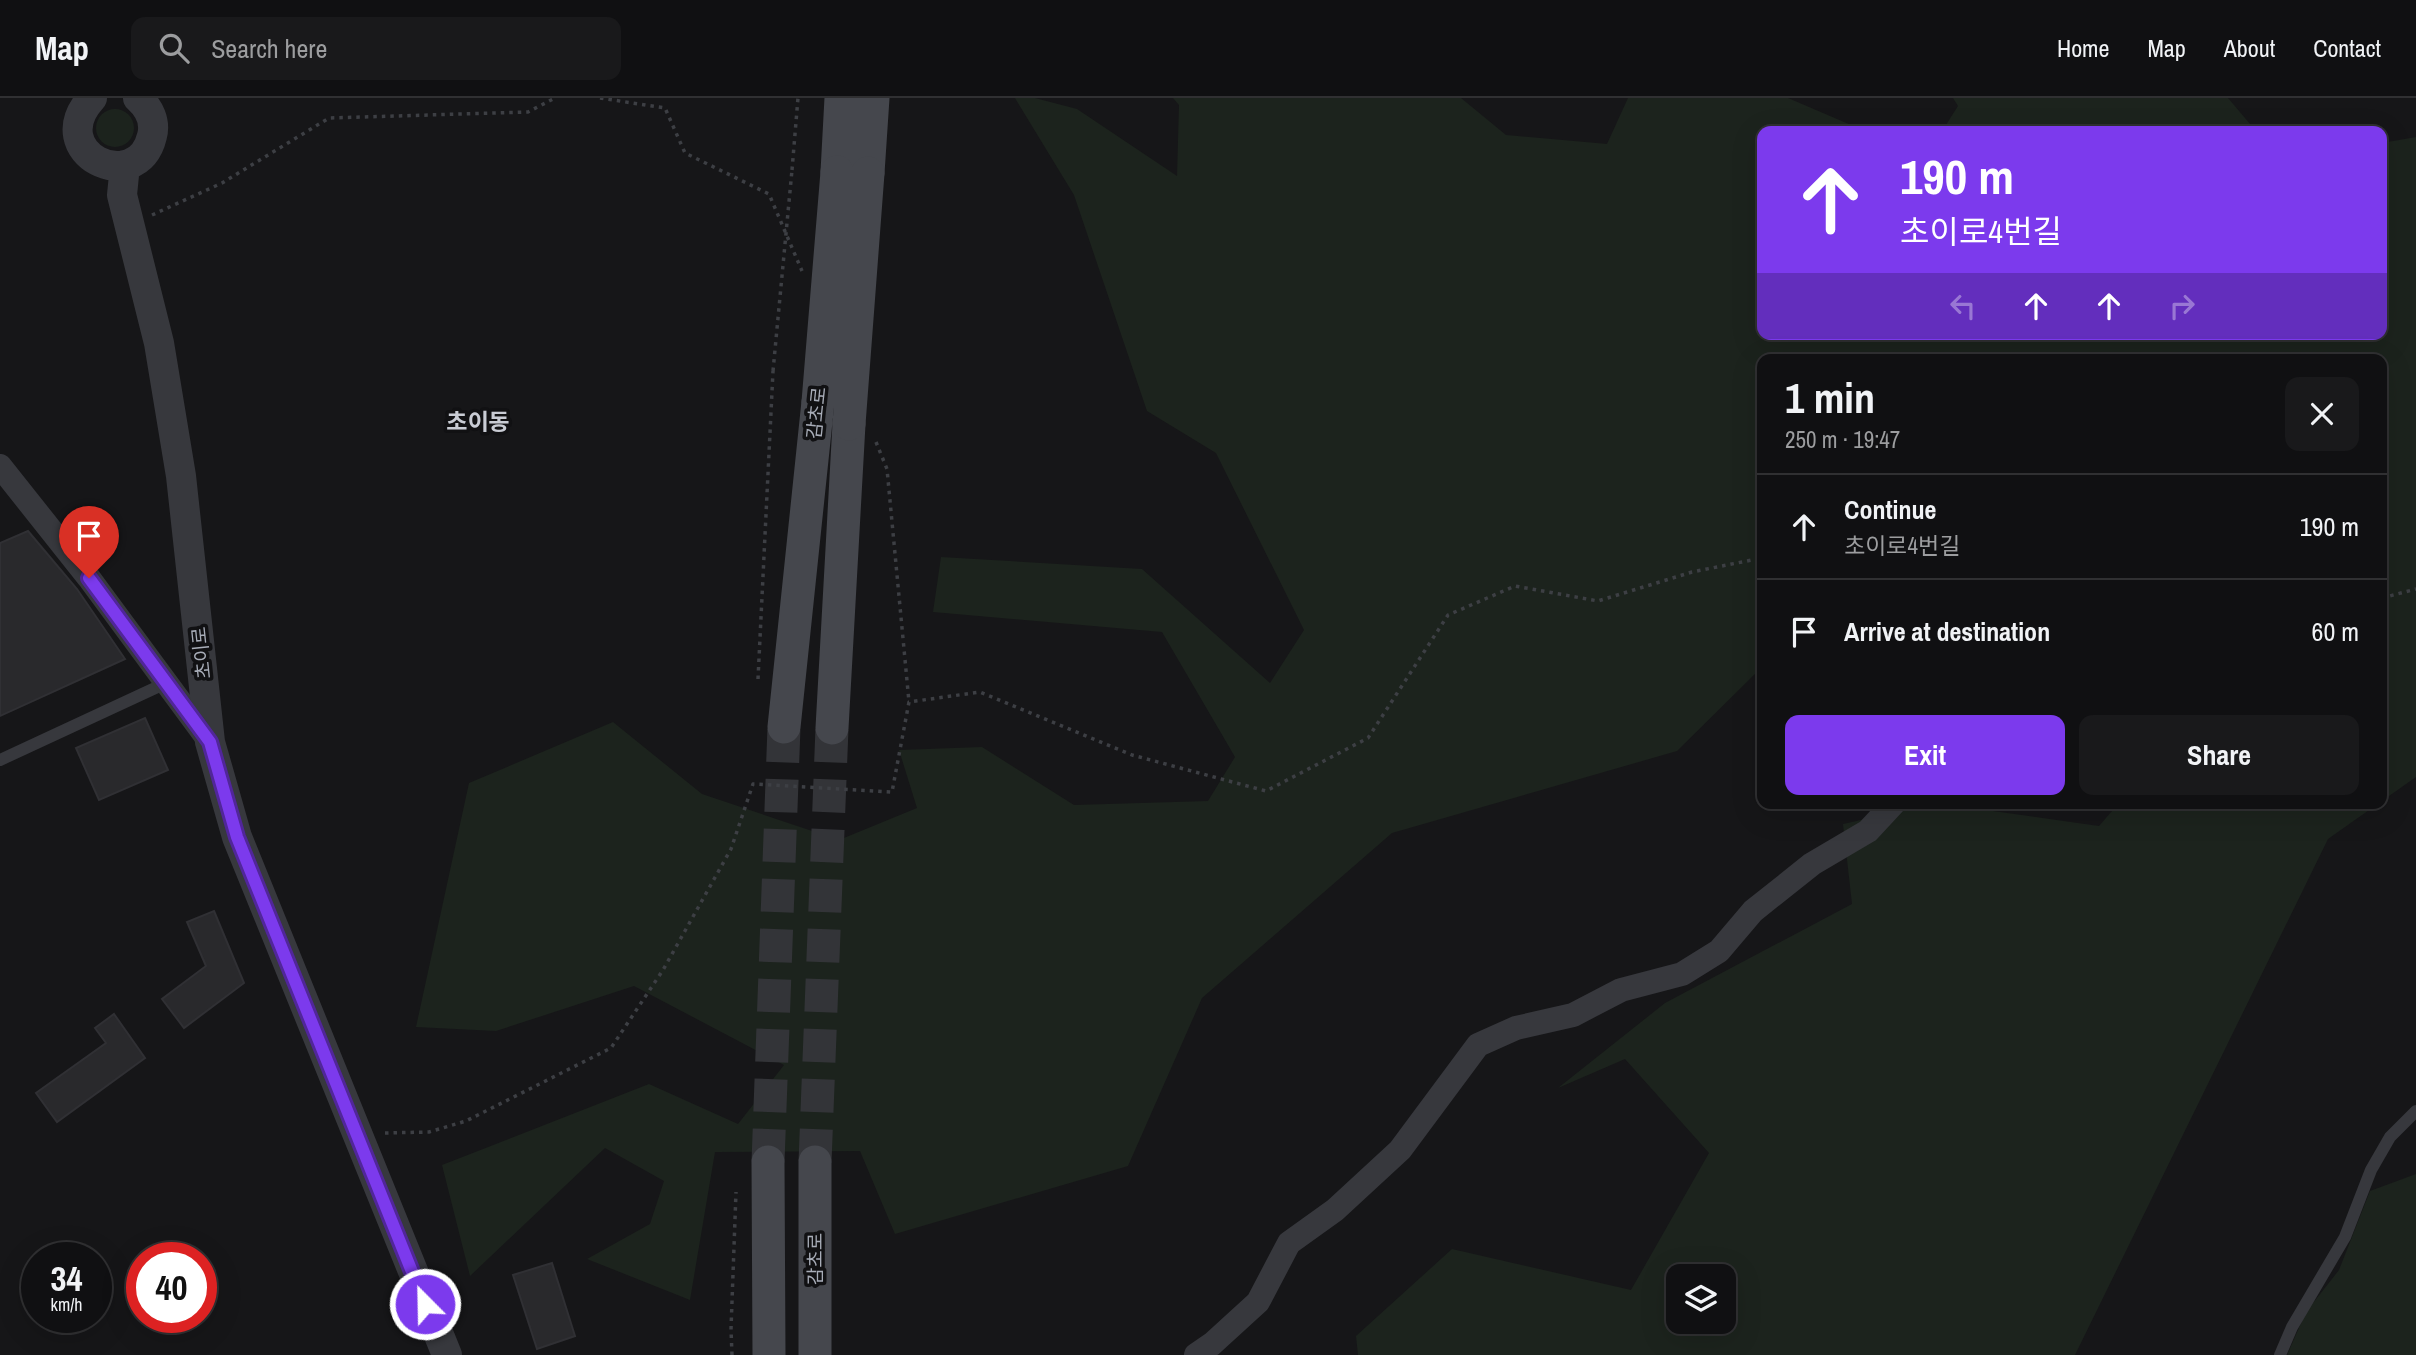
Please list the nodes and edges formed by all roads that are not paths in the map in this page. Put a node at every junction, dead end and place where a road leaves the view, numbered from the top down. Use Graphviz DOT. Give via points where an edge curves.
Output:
graph roads {
  1 [pos="841,98"];
  2 [pos="873,98"];
  3 [pos="145,100"];
  4 [pos="79,102"];
  5 [pos="125,165"];
  6 [pos="853,172"];
  7 [pos="0,466"];
  8 [pos="166,683"];
  9 [pos="784,727"];
  10 [pos="832,728"];
  11 [pos="210,742"];
  12 [pos="0,760"];
  13 [pos="1888,809"];
  14 [pos="2416,1111"];
  15 [pos="768,1162"];
  16 [pos="815,1162"];
  17 [pos="447,1355"];
  18 [pos="769,1355"];
  19 [pos="815,1355"];
  20 [pos="1196,1355"];
  21 [pos="2280,1355"];
  1 -- 6 [label="main road, 감초로"];
  2 -- 6 [label="main road, 감초로"];
  3 -- 5 [label="street" via="153,133 139,159"];
  4 -- 5 [label="street" via="78,139 85,152 96,162"];
  5 -- 11 [label="street, 초이로" via="122,195 159,344 190,543"];
  6 -- 9 [label="main road, 감초로, bridge" via="818,402"];
  6 -- 10 [label="main road, 감초로, bridge" via="849,424"];
  7 -- 8 [label="street"];
  8 -- 11 [label="street"];
  8 -- 12 [label="lane"];
  11 -- 17 [label="street, 초이로" via="237,837"];
  13 -- 20 [label="street" via="1868,831 1812,864 1753,911 1719,951 1682,974 1621,990 1573,1014 1516,1028 1478,1045 1400,1150 1335,1210 1289,1243 1258,1302"];
  14 -- 21 [label="lane" via="2390,1137 2371,1170 2345,1237"];
  15 -- 18 [label="main road"];
  16 -- 19 [label="main road, 감초로"];
}
